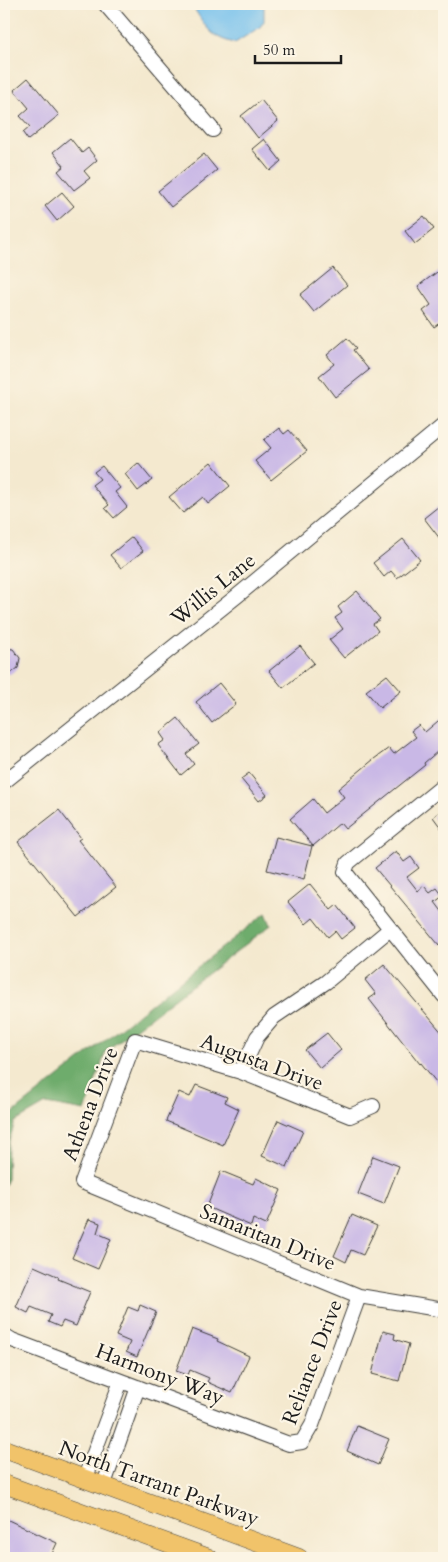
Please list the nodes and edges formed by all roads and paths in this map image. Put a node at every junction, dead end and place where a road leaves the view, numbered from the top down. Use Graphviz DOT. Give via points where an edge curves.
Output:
graph roads {
  1 [pos="105,4"];
  2 [pos="212,130"];
  3 [pos="444,425"];
  4 [pos="4,782"];
  5 [pos="444,785"];
  6 [pos="390,929"];
  7 [pos="444,996"];
  8 [pos="135,1040"];
  9 [pos="241,1072"];
  10 [pos="373,1106"];
  11 [pos="82,1182"];
  12 [pos="359,1296"];
  13 [pos="444,1310"];
  14 [pos="4,1335"];
  15 [pos="121,1381"];
  16 [pos="138,1387"];
  17 [pos="302,1442"];
  18 [pos="4,1449"];
  19 [pos="84,1480"];
  20 [pos="4,1484"];
  21 [pos="103,1487"];
  22 [pos="209,1558"];
  23 [pos="299,1558"];
  1 -- 2 [label="street"];
  3 -- 4 [label="street, Willis Lane" via="249,587"];
  5 -- 6 [label="street" via="348,863 345,869 353,885"];
  6 -- 7 [label="street"];
  6 -- 9 [label="street" via="326,982 274,1017 257,1037"];
  8 -- 9 [label="street, Augusta Drive"];
  8 -- 11 [label="street, Athena Drive"];
  9 -- 10 [label="street, Augusta Drive" via="350,1116"];
  11 -- 12 [label="street, Samaritan Drive"];
  12 -- 13 [label="street, Samaritan Drive"];
  12 -- 17 [label="street, Reliance Drive" via="312,1425"];
  14 -- 15 [label="street, Harmony Way"];
  15 -- 16 [label="street, Harmony Way"];
  15 -- 19 [label="street"];
  16 -- 17 [label="street, Harmony Way" via="290,1444"];
  16 -- 21 [label="street"];
  18 -- 19 [label="main road, North Tarrant Parkway"];
  19 -- 21 [label="main road, North Tarrant Parkway"];
  20 -- 22 [label="main road"];
  21 -- 23 [label="main road, North Tarrant Parkway"];
}
